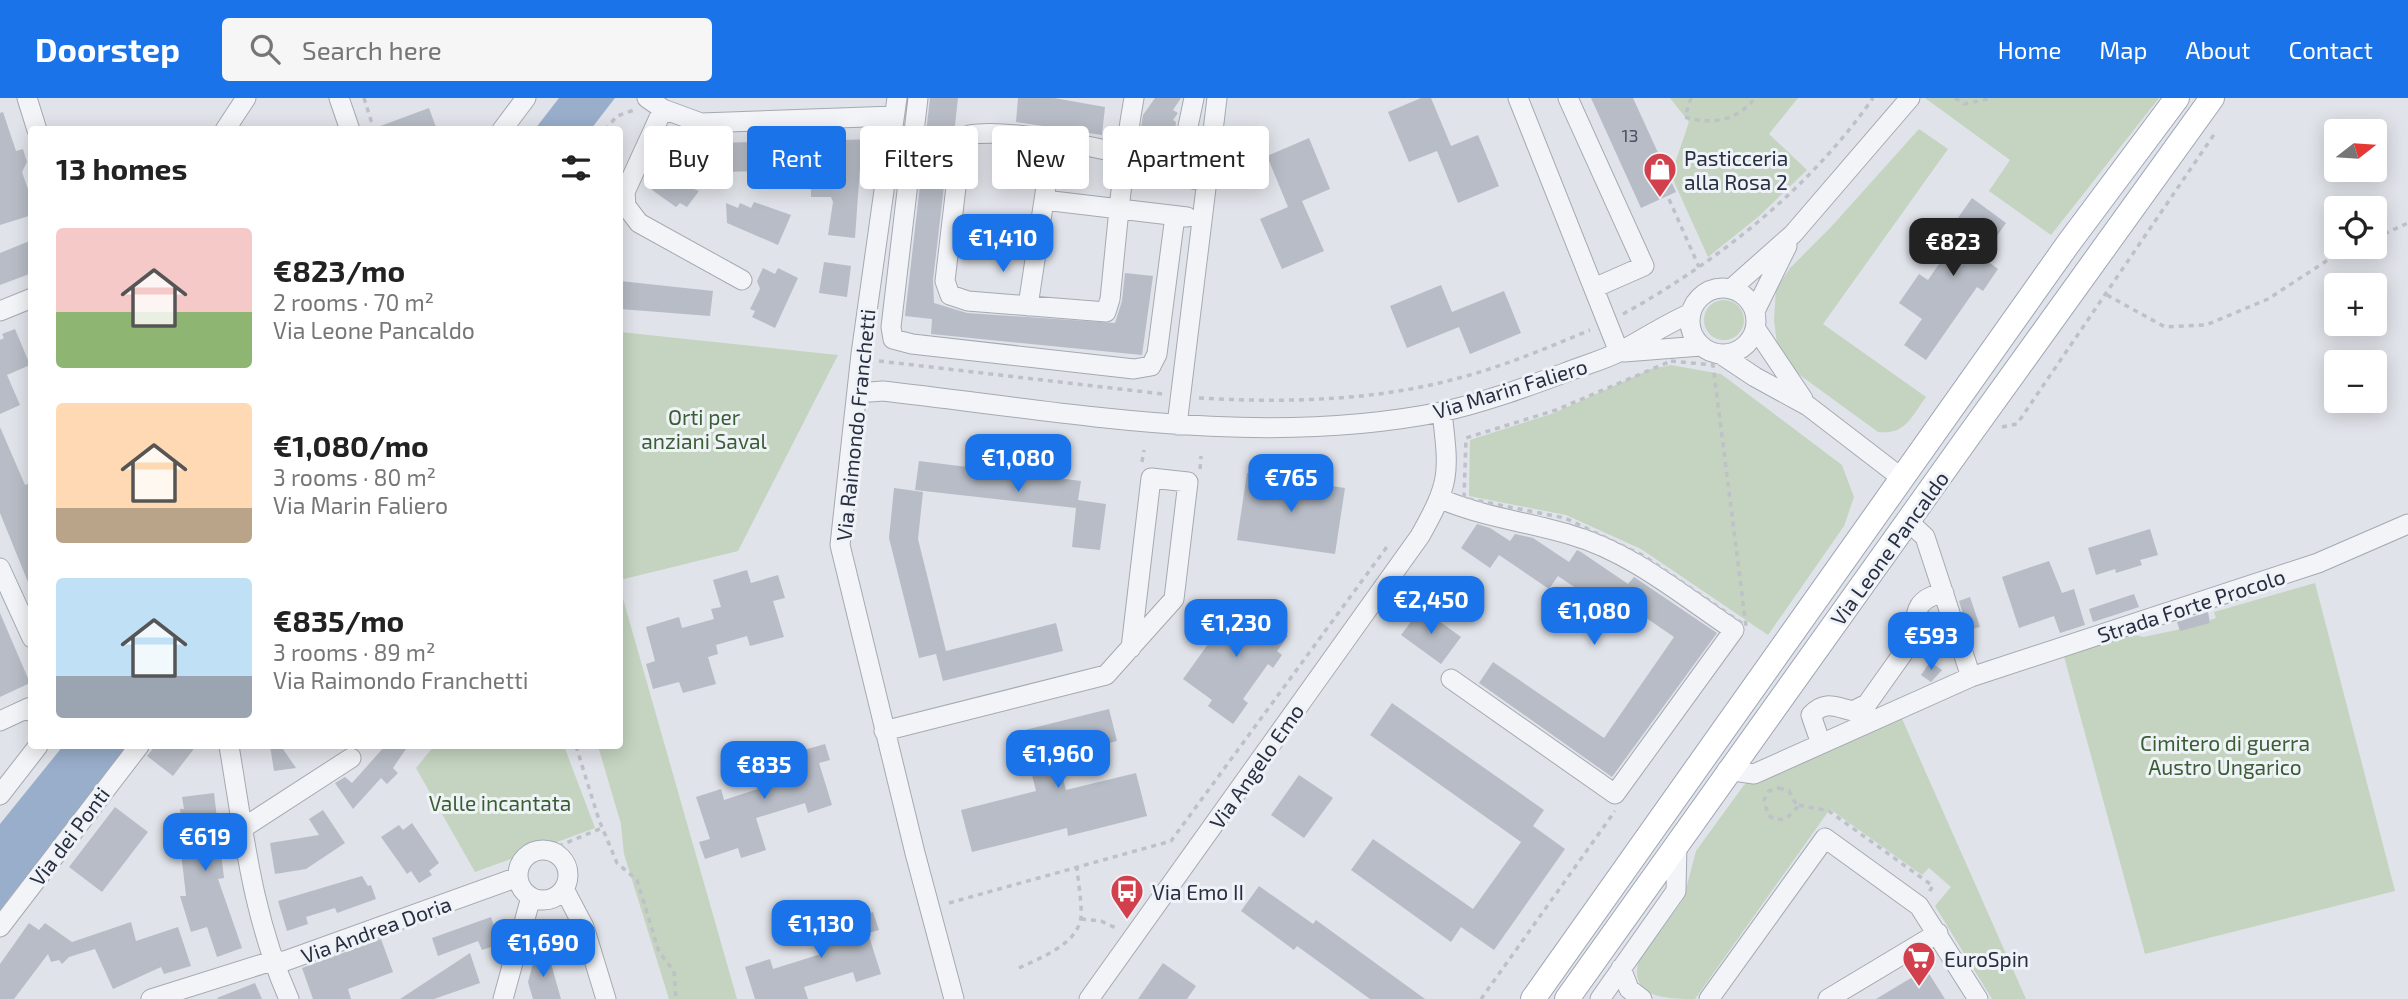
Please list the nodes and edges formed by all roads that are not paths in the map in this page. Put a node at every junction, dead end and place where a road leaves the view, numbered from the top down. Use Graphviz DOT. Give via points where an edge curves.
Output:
graph roads {
  1 [pos="27,98"];
  2 [pos="339,98"];
  3 [pos="526,98"];
  4 [pos="918,98"];
  5 [pos="1134,98"];
  6 [pos="1194,98"];
  7 [pos="1217,98"];
  8 [pos="1568,98"];
  9 [pos="1910,98"];
  10 [pos="2177,98"];
  11 [pos="2212,98"];
  12 [pos="1522,99"];
  13 [pos="643,101"];
  14 [pos="242,102"];
  15 [pos="896,107"];
  16 [pos="663,109"];
  17 [pos="36,126"];
  18 [pos="227,126"];
  19 [pos="349,126"];
  20 [pos="505,126"];
  21 [pos="1131,126"];
  22 [pos="1188,126"];
  23 [pos="1213,126"];
  24 [pos="992,135"];
  25 [pos="1045,189"];
  26 [pos="1123,189"];
  27 [pos="1205,189"];
  28 [pos="1044,200"];
  29 [pos="1120,210"];
  30 [pos="1175,216"];
  31 [pos="1202,219"];
  32 [pos="1793,234"];
  33 [pos="742,280"];
  34 [pos="1594,288"];
  35 [pos="1732,288"];
  36 [pos="28,300"];
  37 [pos="1028,306"];
  38 [pos="0,311"];
  39 [pos="1690,313"];
  40 [pos="1756,320"];
  41 [pos="1701,346"];
  42 [pos="1619,352"];
  43 [pos="1722,355"];
  44 [pos="857,393"];
  45 [pos="1808,406"];
  46 [pos="1442,412"];
  47 [pos="1177,425"];
  48 [pos="1903,479"];
  49 [pos="1926,497"];
  50 [pos="1441,499"];
  51 [pos="1909,522"];
  52 [pos="2408,524"];
  53 [pos="0,568"];
  54 [pos="1944,593"];
  55 [pos="28,629"];
  56 [pos="1131,648"];
  57 [pos="1971,677"];
  58 [pos="1451,679"];
  59 [pos="28,708"];
  60 [pos="0,721"];
  61 [pos="884,731"];
  62 [pos="1821,744"];
  63 [pos="36,749"];
  64 [pos="137,749"];
  65 [pos="230,749"];
  66 [pos="351,758"];
  67 [pos="1727,770"];
  68 [pos="0,795"];
  69 [pos="243,828"];
  70 [pos="1677,845"];
  71 [pos="518,877"];
  72 [pos="564,889"];
  73 [pos="531,897"];
  74 [pos="0,927"];
  75 [pos="1938,933"];
  76 [pos="272,961"];
  77 [pos="1621,968"];
  78 [pos="1603,998"];
  79 [pos="151,999"];
  80 [pos="289,999"];
  81 [pos="503,999"];
  82 [pos="606,999"];
  83 [pos="954,999"];
  84 [pos="1089,999"];
  85 [pos="1533,999"];
  86 [pos="1567,999"];
  87 [pos="1642,999"];
  88 [pos="1709,999"];
  89 [pos="1828,999"];
  90 [pos="1979,999"];
  1 -- 17 [label="street"];
  2 -- 19 [label="street"];
  3 -- 20 [label="street"];
  4 -- 30 [label="street" via="891,327 894,339 1134,369 1151,366 1157,354"];
  5 -- 21 [label="street"];
  6 -- 22 [label="street"];
  7 -- 23 [label="street"];
  8 -- 34 [label="street" via="1644,266"];
  9 -- 32 [label="street, Via Marin Faliero"];
  10 -- 48 [label="main road, Via Leone Pancaldo"];
  11 -- 49 [label="main road, Via Leone Pancaldo"];
  12 -- 34 [label="street"];
  13 -- 16 [label="street"];
  14 -- 18 [label="street"];
  15 -- 16 [label="street" via="702,123"];
  15 -- 44 [label="street, Via Raimondo Franchetti"];
  16 -- 33 [label="street" via="625,192 626,206 639,223"];
  24 -- 37 [label="street" via="969,135 961,144 945,281 950,295 968,301"];
  25 -- 28 [label="street"];
  26 -- 29 [label="street"];
  27 -- 31 [label="street"];
  28 -- 29 [label="street"];
  28 -- 37 [label="street"];
  29 -- 30 [label="street"];
  29 -- 37 [label="street" via="1106,312"];
  30 -- 31 [label="street"];
  31 -- 47 [label="street"];
  32 -- 35 [label="street, Via Marin Faliero"];
  32 -- 40 [label="street, Via Marin Faliero"];
  34 -- 42 [label="street"];
  35 -- 39 [label="street, Via Marin Faliero" via="1707,292"];
  35 -- 40 [label="street, Via Marin Faliero" via="1743,294"];
  36 -- 38 [label="street"];
  39 -- 41 [label="street" via="1692,333"];
  39 -- 42 [label="street, Via Marin Faliero"];
  40 -- 43 [label="street, Via Marin Faliero" via="1741,350"];
  40 -- 45 [label="street, Via Marin Faliero"];
  41 -- 42 [label="street, Via Marin Faliero"];
  41 -- 43 [label="street, Via Marin Faliero"];
  42 -- 46 [label="street, Via Marin Faliero"];
  43 -- 45 [label="street, Via Marin Faliero"];
  44 -- 47 [label="street, Via Marin Faliero" via="883,391"];
  44 -- 61 [label="street, Via Raimondo Franchetti" via="840,545"];
  45 -- 48 [label="street, Via Marin Faliero"];
  46 -- 47 [label="street, Via Marin Faliero" via="1317,428"];
  46 -- 50 [label="street, Via Angelo Emo" via="1448,465"];
  48 -- 49 [label="main road"];
  48 -- 85 [label="main road, Via Leone Pancaldo"];
  49 -- 51 [label="main road, Via Leone Pancaldo"];
  50 -- 58 [label="street" via="1573,535 1640,567 1734,630 1615,794"];
  50 -- 84 [label="street, Via Angelo Emo" via="1420,536"];
  51 -- 54 [label="street" via="1925,537"];
  51 -- 67 [label="main road, Via Leone Pancaldo"];
  52 -- 57 [label="street, Strada Forte Procolo" via="2318,563"];
  53 -- 55 [label="street"];
  54 -- 57 [label="street"];
  54 -- 62 [label="street" via="1929,596 1917,608 1916,635 1867,704 1853,711 1828,704 1811,715"];
  56 -- 56 [label="street" via="1174,598 1188,482 1151,478"];
  56 -- 61 [label="street" via="1106,675"];
  57 -- 62 [label="street, Strada Forte Procolo"];
  59 -- 60 [label="street"];
  61 -- 83 [label="street, Via Raimondo Franchetti"];
  62 -- 67 [label="street, Strada Forte Procolo" via="1754,774"];
  63 -- 68 [label="street"];
  64 -- 74 [label="street, Via dei Ponti"];
  65 -- 69 [label="street, Via Andrea Doria"];
  66 -- 69 [label="street"];
  67 -- 70 [label="main road, Via Leone Pancaldo"];
  69 -- 76 [label="street, Via Andrea Doria" via="249,880"];
  70 -- 77 [label="street" via="1676,891"];
  70 -- 86 [label="main road, Via Leone Pancaldo"];
  71 -- 72 [label="street" via="523,859 549,850 564,861"];
  71 -- 73 [label="street"];
  71 -- 76 [label="street, Via Andrea Doria" via="285,961"];
  72 -- 73 [label="street" via="552,898"];
  72 -- 82 [label="street" via="584,927"];
  73 -- 81 [label="street"];
  75 -- 88 [label="street" via="1919,906 1825,838"];
  75 -- 89 [label="street"];
  75 -- 90 [label="street"];
  76 -- 79 [label="street, Via Andrea Doria"];
  76 -- 80 [label="street, Via Andrea Doria"];
  77 -- 78 [label="street"];
  77 -- 87 [label="street" via="1629,989"];
}
